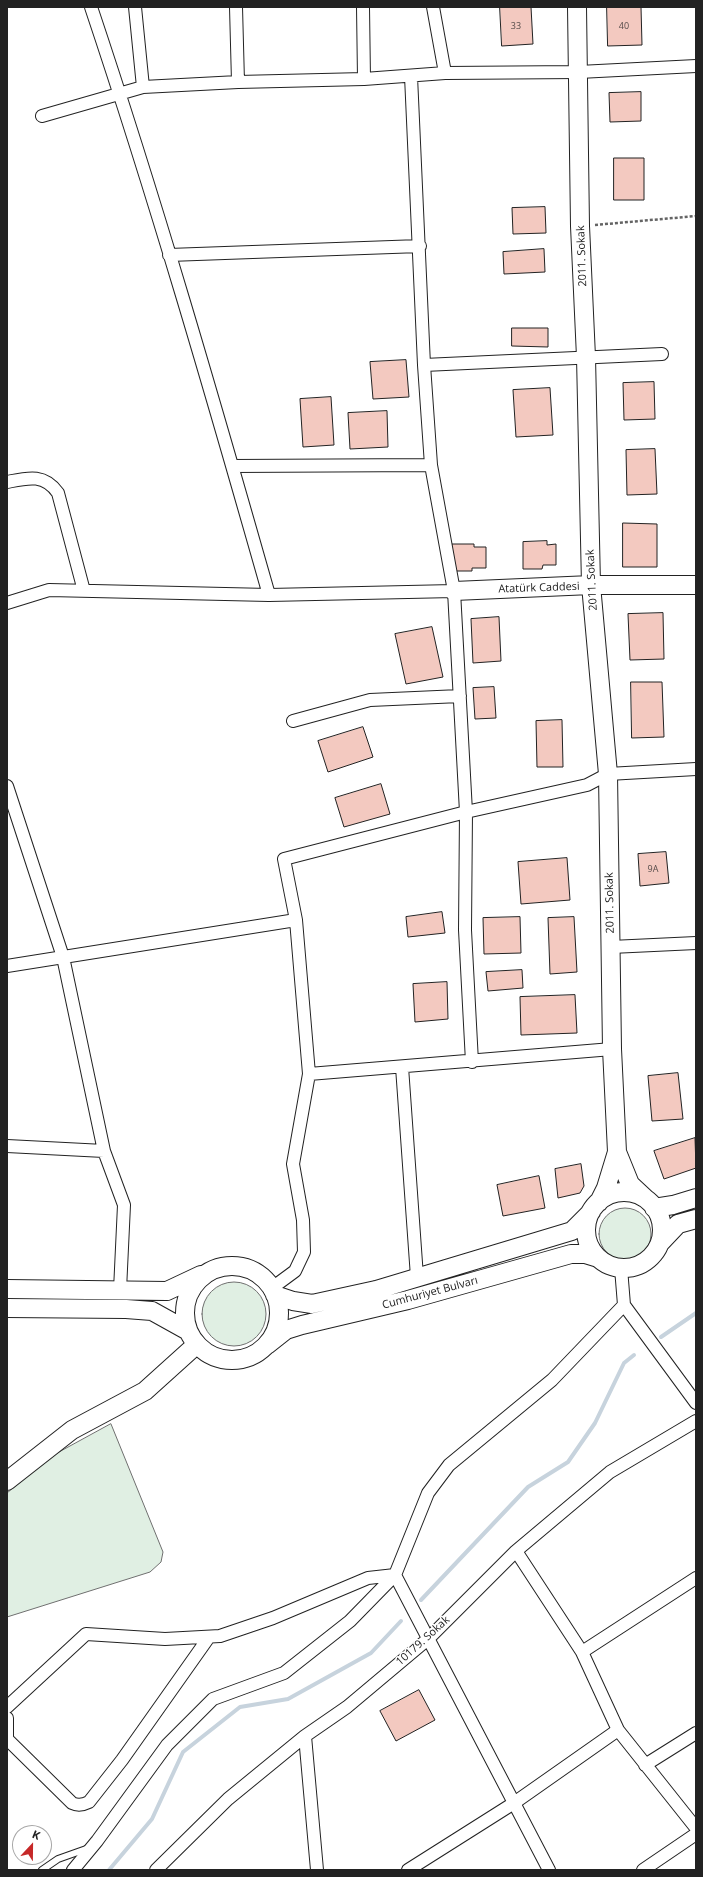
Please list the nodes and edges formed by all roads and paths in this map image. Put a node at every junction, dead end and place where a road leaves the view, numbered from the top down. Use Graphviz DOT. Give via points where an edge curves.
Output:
graph roads {
  1 [pos="91,7"];
  2 [pos="135,7"];
  3 [pos="236,7"];
  4 [pos="364,7"];
  5 [pos="434,7"];
  6 [pos="577,7"];
  7 [pos="696,66"];
  8 [pos="579,72"];
  9 [pos="445,73"];
  10 [pos="411,76"];
  11 [pos="364,79"];
  12 [pos="238,82"];
  13 [pos="143,87"];
  14 [pos="120,93"];
  15 [pos="42,116"];
  16 [pos="696,216"];
  17 [pos="580,226"];
  18 [pos="420,246"];
  19 [pos="169,255"];
  20 [pos="662,354"];
  21 [pos="586,357"];
  22 [pos="424,365"];
  23 [pos="430,465"];
  24 [pos="232,466"];
  25 [pos="7,482"];
  26 [pos="591,585"];
  27 [pos="696,585"];
  28 [pos="84,591"];
  29 [pos="454,591"];
  30 [pos="269,594"];
  31 [pos="7,603"];
  32 [pos="460,696"];
  33 [pos="293,721"];
  34 [pos="696,769"];
  35 [pos="608,774"];
  36 [pos="7,786"];
  37 [pos="466,812"];
  38 [pos="296,920"];
  39 [pos="696,943"];
  40 [pos="611,947"];
  41 [pos="63,958"];
  42 [pos="7,966"];
  43 [pos="612,1049"];
  44 [pos="472,1062"];
  45 [pos="402,1067"];
  46 [pos="310,1074"];
  47 [pos="7,1146"];
  48 [pos="104,1151"];
  49 [pos="616,1152"];
  50 [pos="696,1198"];
  51 [pos="650,1204"];
  52 [pos="595,1207"];
  53 [pos="696,1219"];
  54 [pos="660,1243"];
  55 [pos="598,1258"];
  56 [pos="621,1268"];
  57 [pos="203,1274"];
  58 [pos="417,1277"];
  59 [pos="7,1289"];
  60 [pos="120,1290"];
  61 [pos="274,1291"];
  62 [pos="624,1305"];
  63 [pos="7,1308"];
  64 [pos="192,1338"];
  65 [pos="267,1345"];
  66 [pos="696,1403"];
  67 [pos="696,1421"];
  68 [pos="7,1481"];
  69 [pos="516,1551"];
  70 [pos="395,1575"];
  71 [pos="696,1578"];
  72 [pos="209,1637"];
  73 [pos="428,1639"];
  74 [pos="582,1652"];
  75 [pos="7,1706"];
  76 [pos="7,1718"];
  77 [pos="618,1730"];
  78 [pos="696,1733"];
  79 [pos="7,1736"];
  80 [pos="305,1736"];
  81 [pos="7,1739"];
  82 [pos="645,1765"];
  83 [pos="514,1803"];
  84 [pos="696,1828"];
  85 [pos="696,1834"];
  86 [pos="92,1846"];
  87 [pos="42,1870"];
  88 [pos="73,1870"];
  89 [pos="156,1870"];
  90 [pos="317,1870"];
  91 [pos="408,1870"];
  92 [pos="549,1870"];
  93 [pos="643,1870"];
  1 -- 14 [label="street"];
  2 -- 13 [label="street"];
  3 -- 12 [label="street"];
  4 -- 11 [label="street"];
  5 -- 9 [label="street"];
  6 -- 8 [label="street, 2011. Sokak"];
  7 -- 8 [label="street"];
  8 -- 9 [label="street"];
  8 -- 17 [label="street, 2011. Sokak"];
  9 -- 10 [label="street"];
  10 -- 11 [label="street"];
  10 -- 18 [label="street"];
  11 -- 12 [label="street"];
  12 -- 13 [label="street"];
  13 -- 14 [label="street"];
  14 -- 15 [label="street"];
  14 -- 19 [label="street"];
  16 -- 17 [label="path"];
  17 -- 21 [label="street, 2011. Sokak"];
  18 -- 19 [label="street"];
  18 -- 22 [label="street"];
  19 -- 24 [label="street"];
  20 -- 21 [label="street"];
  21 -- 22 [label="street"];
  21 -- 26 [label="street, 2011. Sokak"];
  22 -- 23 [label="street"];
  23 -- 24 [label="street"];
  23 -- 29 [label="street"];
  24 -- 30 [label="street"];
  25 -- 28 [label="street" via="36,478 49,483 58,493"];
  26 -- 27 [label="street, Atatürk Caddesi"];
  26 -- 29 [label="street, Atatürk Caddesi"];
  26 -- 35 [label="street, 2011. Sokak"];
  28 -- 30 [label="street"];
  28 -- 31 [label="street" via="49,590"];
  29 -- 30 [label="street"];
  29 -- 32 [label="street"];
  32 -- 33 [label="street" via="370,700"];
  32 -- 37 [label="street"];
  34 -- 35 [label="street"];
  35 -- 37 [label="street" via="587,785"];
  35 -- 40 [label="street, 2011. Sokak"];
  36 -- 41 [label="street"];
  37 -- 38 [label="street" via="284,859"];
  37 -- 44 [label="street" via="465,930"];
  38 -- 41 [label="street"];
  38 -- 46 [label="street"];
  39 -- 40 [label="street"];
  40 -- 43 [label="street, 2011. Sokak"];
  41 -- 42 [label="street"];
  41 -- 48 [label="street"];
  43 -- 44 [label="street"];
  43 -- 49 [label="street, 2011. Sokak"];
  44 -- 45 [label="street"];
  45 -- 46 [label="street"];
  45 -- 58 [label="street"];
  46 -- 61 [label="street" via="293,1164 304,1220 304,1252 295,1271"];
  47 -- 48 [label="street"];
  48 -- 60 [label="street" via="124,1205"];
  49 -- 51 [label="street" via="630,1184"];
  49 -- 52 [label="street" via="606,1188"];
  50 -- 51 [label="street" via="673,1205"];
  51 -- 52 [label="street" via="634,1194 622,1193 610,1195"];
  51 -- 54 [label="street" via="660,1219"];
  52 -- 55 [label="street" via="587,1224 587,1236"];
  52 -- 58 [label="street" via="572,1231"];
  53 -- 54 [label="street" via="678,1224"];
  54 -- 56 [label="street" via="654,1254 645,1262 634,1267"];
  55 -- 56 [label="street" via="609,1265"];
  55 -- 65 [label="street, Cumhuriyet Bulvarı" via="585,1254 571,1254 408,1300 302,1325 286,1330"];
  56 -- 62 [label="street"];
  57 -- 60 [label="street" via="167,1291"];
  57 -- 61 [label="street" via="218,1267 234,1265 249,1268 262,1276"];
  57 -- 64 [label="street" via="192,1286 186,1300 184,1316"];
  58 -- 61 [label="street" via="376,1290 312,1304 293,1301"];
  59 -- 60 [label="street"];
  61 -- 65 [label="street" via="279,1318 275,1332"];
  62 -- 66 [label="street"];
  62 -- 70 [label="street" via="552,1380 448,1465 428,1493"];
  63 -- 64 [label="street" via="126,1308 152,1311"];
  64 -- 65 [label="street" via="209,1355 225,1360 240,1360"];
  64 -- 68 [label="street" via="145,1391 72,1430"];
  67 -- 69 [label="street, 10179. Sokak" via="610,1472"];
  69 -- 73 [label="street, 10179. Sokak"];
  69 -- 74 [label="street"];
  70 -- 72 [label="street" via="368,1578 273,1618 220,1636"];
  70 -- 73 [label="street"];
  70 -- 86 [label="street" via="350,1621 284,1673 213,1699 166,1745"];
  71 -- 74 [label="street"];
  72 -- 75 [label="street" via="165,1639 86,1634"];
  72 -- 81 [label="street" via="89,1802 76,1805 72,1803"];
  73 -- 80 [label="street, 10179. Sokak" via="347,1708"];
  73 -- 83 [label="street"];
  74 -- 77 [label="street"];
  76 -- 79 [label="street"];
  77 -- 82 [label="street"];
  77 -- 83 [label="street"];
  78 -- 82 [label="street"];
  80 -- 89 [label="street, 10179. Sokak" via="228,1799"];
  80 -- 90 [label="street"];
  82 -- 84 [label="street"];
  83 -- 91 [label="street"];
  83 -- 92 [label="street"];
  85 -- 93 [label="street"];
  86 -- 87 [label="lane" via="58,1859"];
  86 -- 88 [label="street"];
}
